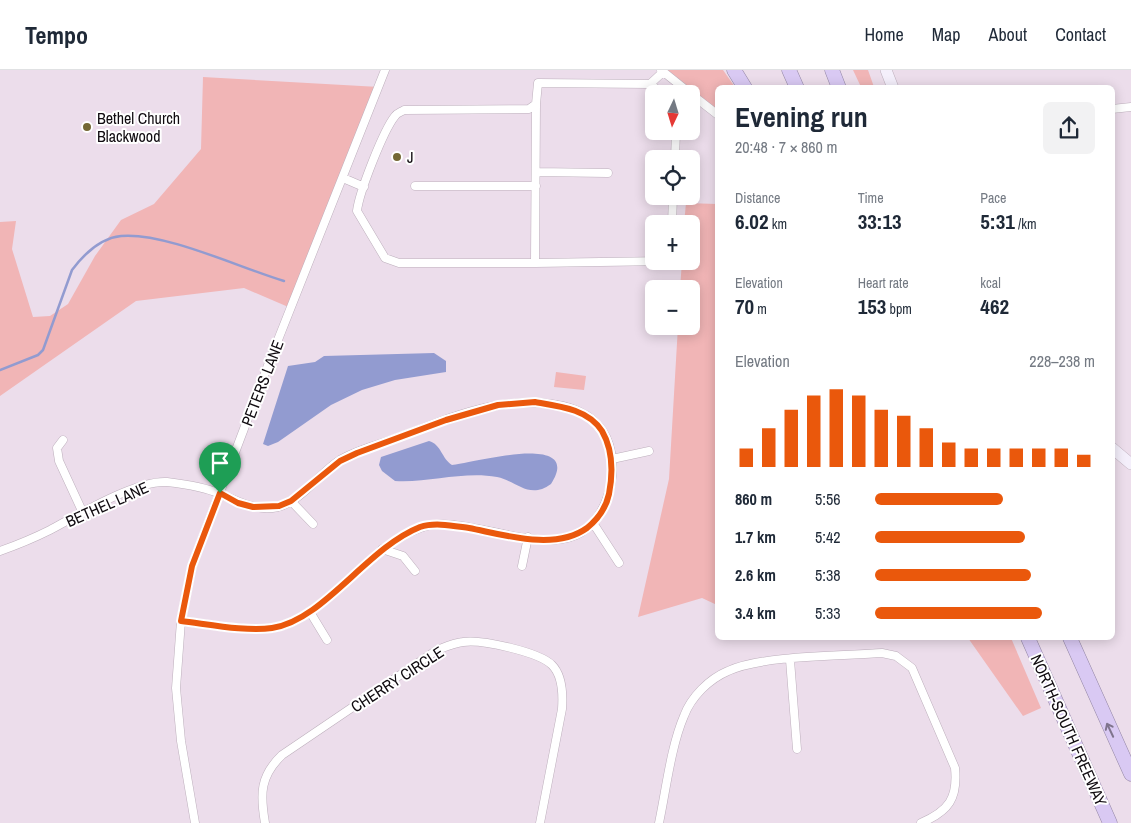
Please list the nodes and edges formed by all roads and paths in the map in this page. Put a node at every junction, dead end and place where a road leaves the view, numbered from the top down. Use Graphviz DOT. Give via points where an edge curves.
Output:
graph roads {
  1 [pos="385,70"];
  2 [pos="734,70"];
  3 [pos="789,70"];
  4 [pos="832,70"];
  5 [pos="886,70"];
  6 [pos="662,71"];
  7 [pos="650,84"];
  8 [pos="679,85"];
  9 [pos="743,85"];
  10 [pos="795,85"];
  11 [pos="838,85"];
  12 [pos="892,85"];
  13 [pos="700,101"];
  14 [pos="536,104"];
  15 [pos="1131,107"];
  16 [pos="1115,109"];
  17 [pos="715,113"];
  18 [pos="536,172"];
  19 [pos="608,173"];
  20 [pos="343,178"];
  21 [pos="415,186"];
  22 [pos="536,186"];
  23 [pos="364,187"];
  24 [pos="645,261"];
  25 [pos="535,263"];
  26 [pos="63,440"];
  27 [pos="649,451"];
  28 [pos="1115,451"];
  29 [pos="612,459"];
  30 [pos="1131,464"];
  31 [pos="220,493"];
  32 [pos="291,501"];
  33 [pos="83,512"];
  34 [pos="592,523"];
  35 [pos="313,524"];
  36 [pos="528,538"];
  37 [pos="382,549"];
  38 [pos="0,551"];
  39 [pos="619,563"];
  40 [pos="522,566"];
  41 [pos="415,572"];
  42 [pos="310,612"];
  43 [pos="181,621"];
  44 [pos="326,640"];
  45 [pos="1029,640"];
  46 [pos="1071,640"];
  47 [pos="790,660"];
  48 [pos="797,749"];
  49 [pos="1131,774"];
  50 [pos="195,823"];
  51 [pos="265,823"];
  52 [pos="540,823"];
  53 [pos="659,823"];
  54 [pos="921,823"];
  55 [pos="1110,823"];
  1 -- 20 [label="street, PETERS LANE"];
  2 -- 9 [label="highway"];
  3 -- 10 [label="highway"];
  4 -- 11 [label="highway"];
  5 -- 12 [label="main road"];
  6 -- 7 [label="street"];
  6 -- 8 [label="street"];
  7 -- 14 [label="street" via="538,83"];
  13 -- 17 [label="street"];
  14 -- 18 [label="street"];
  14 -- 23 [label="street" via="529,109 404,110 396,114 389,125"];
  15 -- 16 [label="street"];
  18 -- 19 [label="street"];
  18 -- 22 [label="street"];
  20 -- 23 [label="street"];
  20 -- 31 [label="street, PETERS LANE"];
  21 -- 22 [label="street"];
  22 -- 25 [label="street"];
  23 -- 25 [label="street" via="357,211 389,261"];
  24 -- 25 [label="street"];
  26 -- 33 [label="street" via="57,448 59,461"];
  27 -- 29 [label="street"];
  28 -- 30 [label="main road"];
  29 -- 32 [label="street" via="598,425 579,411 535,402 498,405 446,420 357,453 340,461"];
  29 -- 34 [label="street" via="609,495 603,511"];
  31 -- 32 [label="street, BETHEL LANE" via="253,507 279,506"];
  31 -- 33 [label="street, BETHEL LANE" via="178,484 154,483"];
  31 -- 43 [label="street, PETERS LANE" via="192,566"];
  32 -- 35 [label="street"];
  33 -- 38 [label="street, BETHEL LANE"];
  34 -- 36 [label="street" via="578,534 562,539"];
  34 -- 39 [label="street"];
  36 -- 37 [label="street" via="436,525 421,527"];
  36 -- 40 [label="street"];
  37 -- 41 [label="street" via="403,556"];
  37 -- 42 [label="street"];
  42 -- 43 [label="street" via="271,628"];
  42 -- 44 [label="street"];
  43 -- 50 [label="street, PETERS LANE" via="176,688"];
  45 -- 55 [label="highway, NORTH-SOUTH FREEWAY"];
  49 -- 46 [label="highway, one-way"];
  47 -- 48 [label="street"];
  47 -- 53 [label="street" via="761,662 728,671 693,698 683,716"];
  47 -- 54 [label="street" via="882,653 896,656 912,668 955,768 956,782 951,802 944,811"];
  51 -- 52 [label="street, CHERRY CIRCLE" via="262,803 265,778 270,766 282,754 437,650 464,641 521,650 552,665 560,678 562,709"];
}
